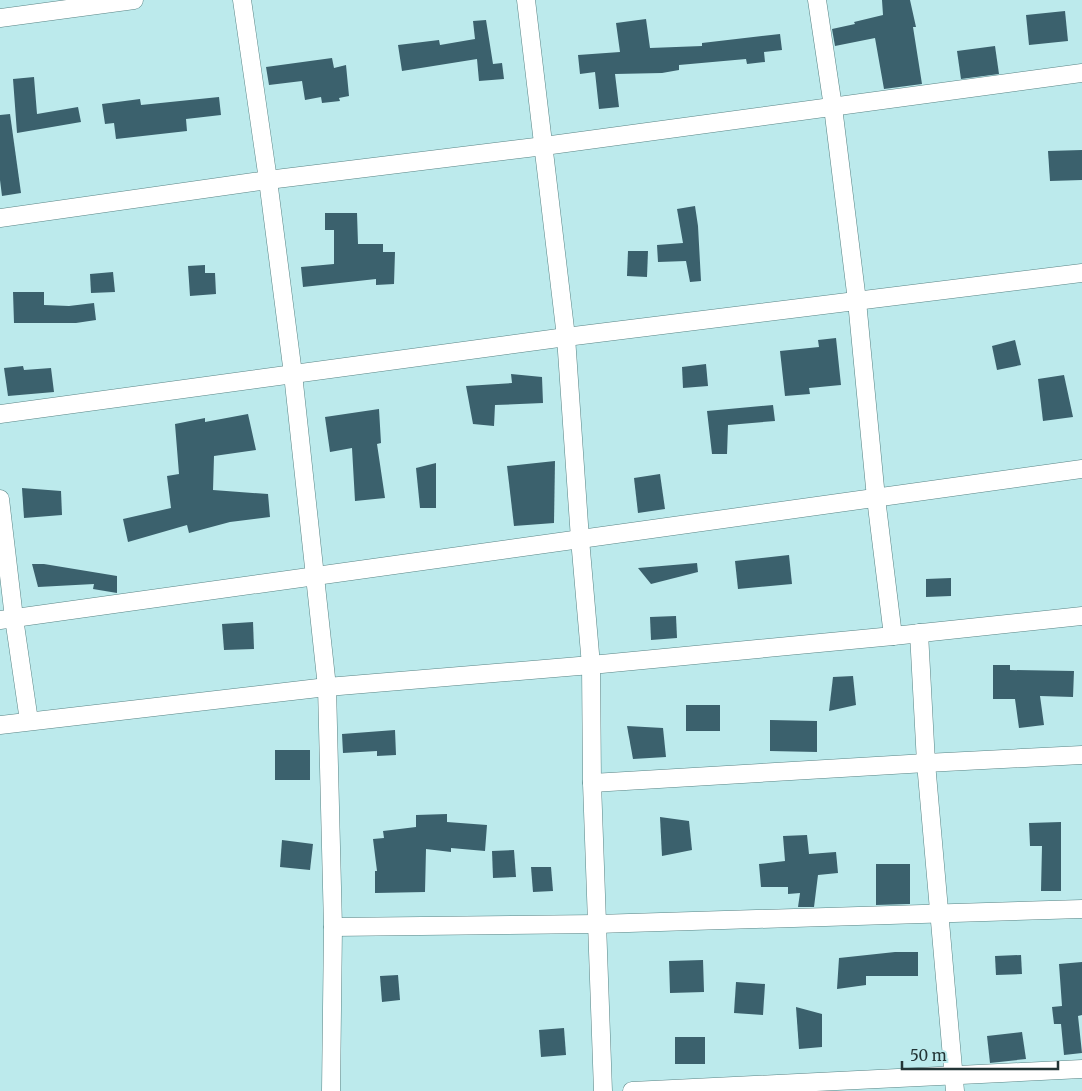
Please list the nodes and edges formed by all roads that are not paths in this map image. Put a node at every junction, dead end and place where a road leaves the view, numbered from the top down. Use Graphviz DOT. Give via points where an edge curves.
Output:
graph roads {
  1 [pos="134,0"];
  2 [pos="242,0"];
  3 [pos="526,0"];
  4 [pos="817,0"];
  5 [pos="0,18"];
  6 [pos="1082,72"];
  7 [pos="833,107"];
  8 [pos="544,146"];
  9 [pos="268,180"];
  10 [pos="0,218"];
  11 [pos="1082,274"];
  12 [pos="857,301"];
  13 [pos="566,337"];
  14 [pos="293,374"];
  15 [pos="0,414"];
  16 [pos="1082,469"];
  17 [pos="876,498"];
  18 [pos="0,499"];
  19 [pos="580,539"];
  20 [pos="315,576"];
  21 [pos="1082,616"];
  22 [pos="7,619"];
  23 [pos="919,633"];
  24 [pos="893,636"];
  25 [pos="591,665"];
  26 [pos="327,687"];
  27 [pos="29,721"];
  28 [pos="0,725"];
  29 [pos="1082,755"];
  30 [pos="926,763"];
  31 [pos="592,784"];
  32 [pos="1082,909"];
  33 [pos="940,913"];
  34 [pos="597,924"];
  35 [pos="333,927"];
  36 [pos="1082,1069"];
  37 [pos="954,1084"];
  38 [pos="330,1091"];
  39 [pos="603,1091"];
  40 [pos="632,1091"];
  1 -- 5 [label="street"];
  2 -- 9 [label="street"];
  3 -- 8 [label="street"];
  4 -- 7 [label="street"];
  6 -- 7 [label="street"];
  7 -- 8 [label="street"];
  7 -- 12 [label="street"];
  8 -- 9 [label="street"];
  8 -- 13 [label="street"];
  9 -- 10 [label="street"];
  9 -- 14 [label="street"];
  11 -- 12 [label="street"];
  12 -- 13 [label="street"];
  12 -- 17 [label="street"];
  13 -- 14 [label="street"];
  13 -- 19 [label="street"];
  14 -- 15 [label="street"];
  14 -- 20 [label="street"];
  16 -- 17 [label="street"];
  17 -- 19 [label="street"];
  17 -- 24 [label="street"];
  18 -- 22 [label="street"];
  19 -- 20 [label="street"];
  19 -- 25 [label="street"];
  20 -- 22 [label="street"];
  20 -- 26 [label="street"];
  21 -- 23 [label="street"];
  22 -- 27 [label="street"];
  23 -- 24 [label="street"];
  23 -- 30 [label="street"];
  24 -- 25 [label="street"];
  25 -- 26 [label="street"];
  25 -- 31 [label="street"];
  26 -- 27 [label="street"];
  26 -- 35 [label="street"];
  27 -- 28 [label="street"];
  29 -- 30 [label="street"];
  30 -- 31 [label="street"];
  30 -- 33 [label="street"];
  31 -- 34 [label="street"];
  32 -- 33 [label="street"];
  33 -- 34 [label="street"];
  33 -- 37 [label="street"];
  34 -- 35 [label="street"];
  34 -- 39 [label="street"];
  35 -- 38 [label="street"];
  36 -- 37 [label="street"];
  37 -- 40 [label="street"];
}
